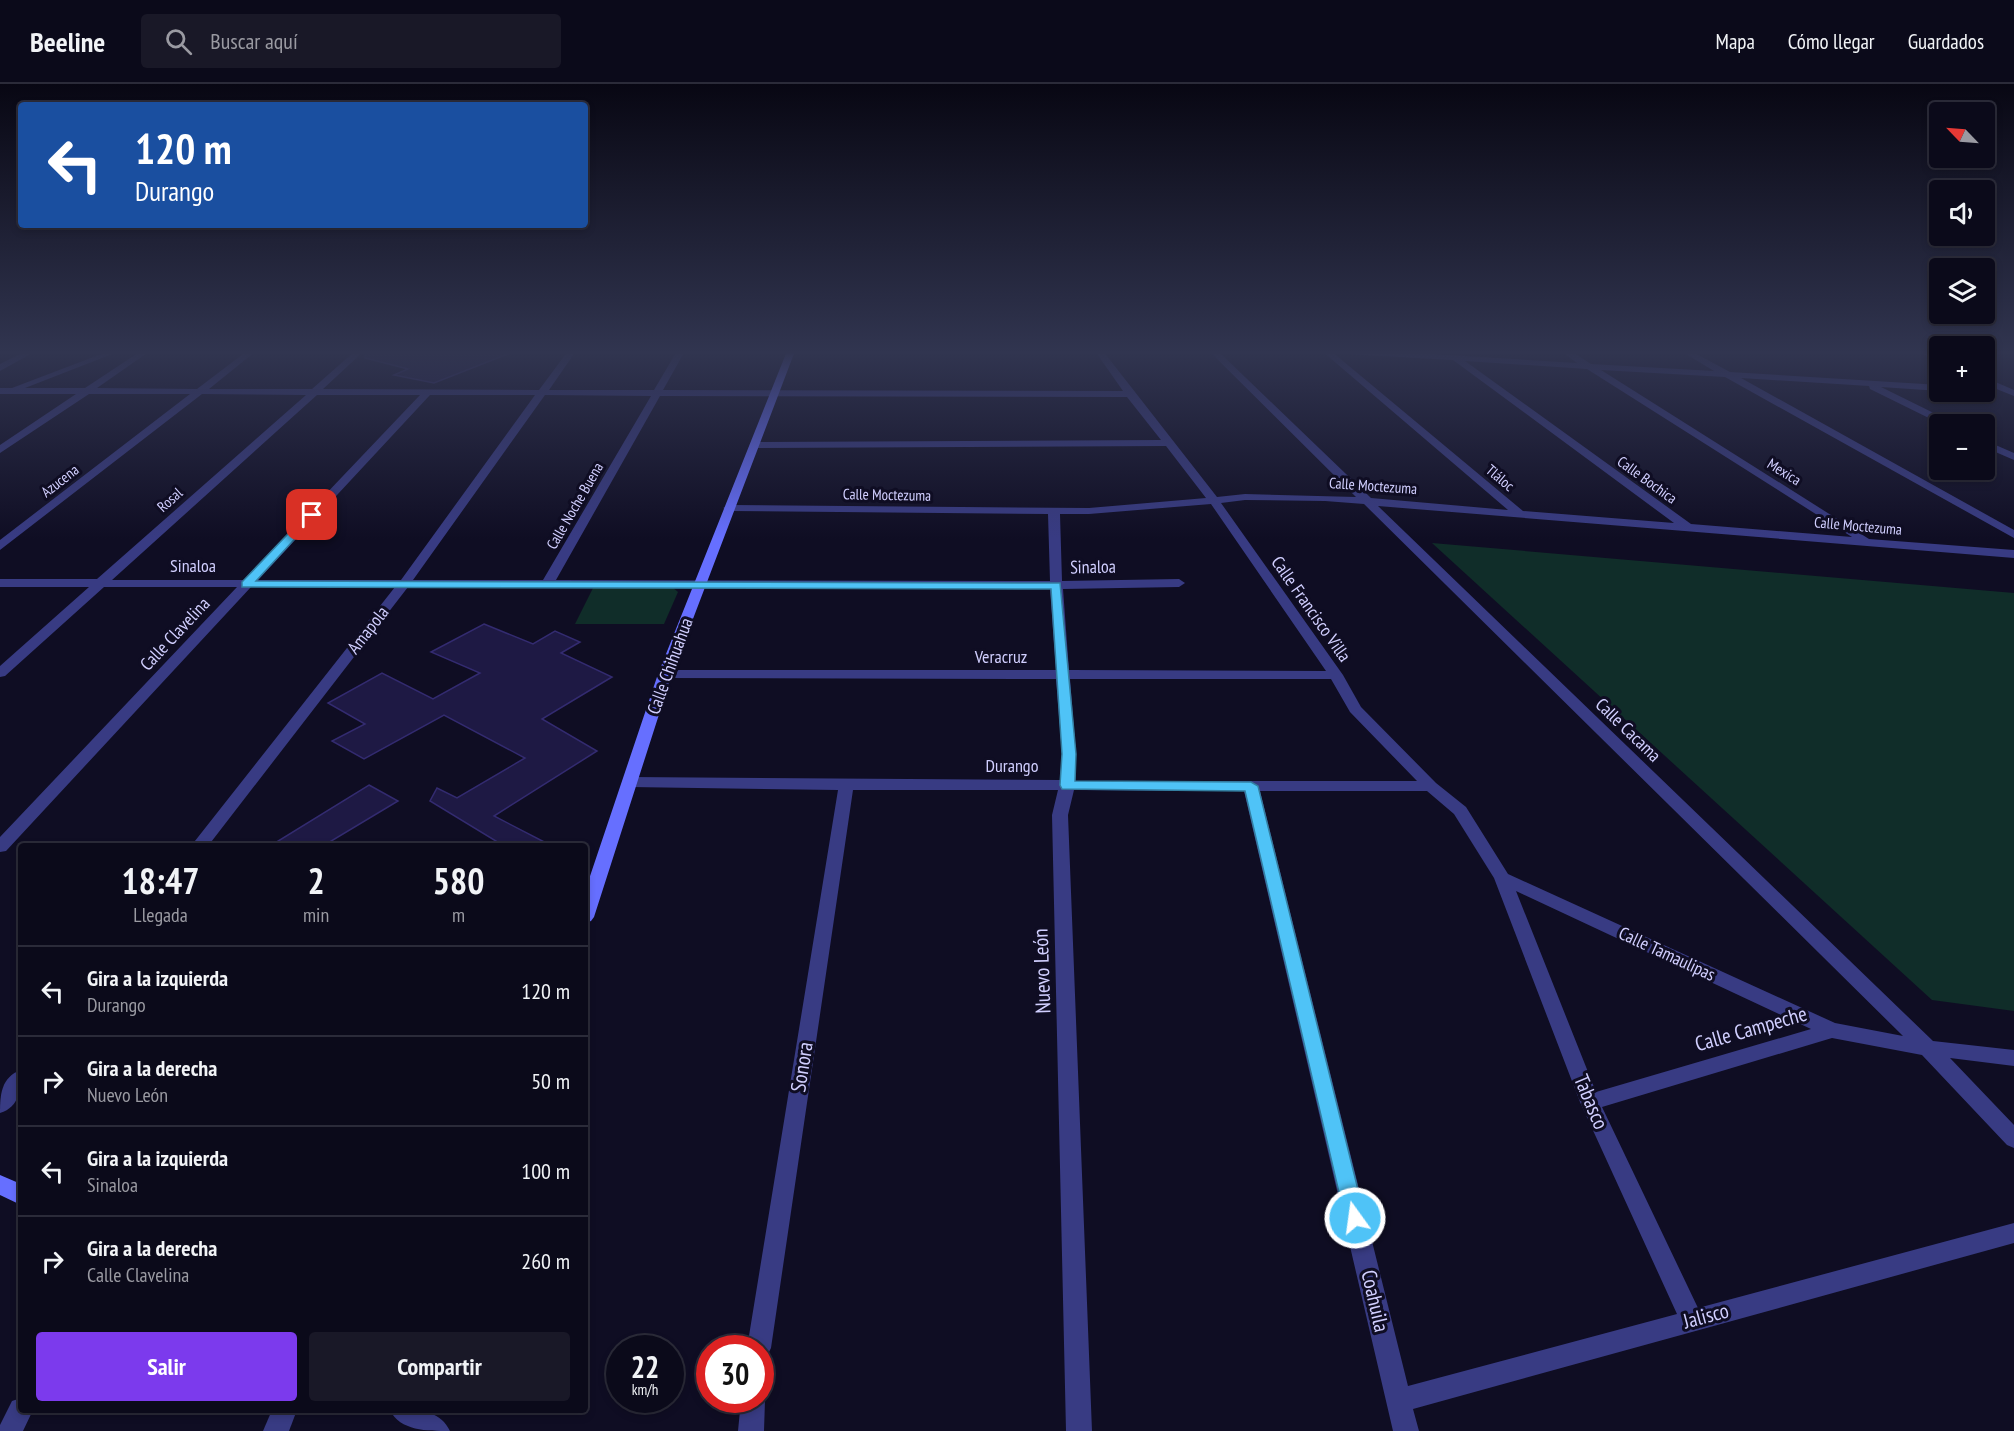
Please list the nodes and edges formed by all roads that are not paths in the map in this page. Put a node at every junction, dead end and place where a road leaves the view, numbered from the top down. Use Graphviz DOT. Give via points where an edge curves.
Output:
graph roads {
  1 [pos="55,414"];
  2 [pos="169,414"];
  3 [pos="288,414"];
  4 [pos="407,414"];
  5 [pos="525,414"];
  6 [pos="646,414"];
  7 [pos="766,414"];
  8 [pos="1145,414"];
  9 [pos="1277,414"];
  10 [pos="1401,414"];
  11 [pos="1531,414"];
  12 [pos="1664,414"];
  13 [pos="1797,414"];
  14 [pos="1167,443"];
  15 [pos="755,445"];
  16 [pos="1995,448"];
  17 [pos="0,450"];
  18 [pos="2014,457"];
  19 [pos="1364,500"];
  20 [pos="1214,501"];
  21 [pos="729,508"];
  22 [pos="1054,512"];
  23 [pos="1518,512"];
  24 [pos="1687,527"];
  25 [pos="2014,535"];
  26 [pos="1866,542"];
  27 [pos="0,546"];
  28 [pos="2014,554"];
  29 [pos="0,583"];
  30 [pos="548,583"];
  31 [pos="700,583"];
  32 [pos="1179,583"];
  33 [pos="99,584"];
  34 [pos="246,584"];
  35 [pos="404,584"];
  36 [pos="1056,585"];
  37 [pos="0,673"];
  38 [pos="665,674"];
  39 [pos="1065,675"];
  40 [pos="1336,675"];
  41 [pos="630,782"];
  42 [pos="846,785"];
  43 [pos="1067,785"];
  44 [pos="1251,786"];
  45 [pos="1431,786"];
  46 [pos="201,843"];
  47 [pos="0,848"];
  48 [pos="1502,878"];
  49 [pos="588,908"];
  50 [pos="1833,1030"];
  51 [pos="1928,1048"];
  52 [pos="2014,1058"];
  53 [pos="18,1082"];
  54 [pos="1590,1102"];
  55 [pos="0,1105"];
  56 [pos="2014,1139"];
  57 [pos="0,1184"];
  58 [pos="18,1193"];
  59 [pos="2014,1233"];
  60 [pos="1692,1320"];
  61 [pos="761,1335"];
  62 [pos="1399,1401"];
  63 [pos="19,1413"];
  64 [pos="284,1413"];
  65 [pos="407,1413"];
  66 [pos="752,1413"];
  67 [pos="10,1431"];
  68 [pos="276,1431"];
  69 [pos="437,1431"];
  70 [pos="750,1431"];
  71 [pos="1079,1431"];
  72 [pos="1406,1431"];
  1 -- 17 [label="street"];
  2 -- 27 [label="street, Azucena"];
  3 -- 33 [label="street, Rosal"];
  4 -- 34 [label="street, Calle Clavelina"];
  5 -- 35 [label="street, Amapola"];
  6 -- 30 [label="street, Calle Noche Buena"];
  7 -- 15 [label="street, Calle Chihuahua"];
  8 -- 14 [label="street, Calle Francisco Villa"];
  9 -- 19 [label="street, Calle Cacama"];
  10 -- 23 [label="street, Tláloc"];
  11 -- 24 [label="street, Calle Bochica"];
  12 -- 26 [label="street, Mexica"];
  13 -- 25 [label="street"];
  14 -- 15 [label="street"];
  14 -- 20 [label="street, Calle Francisco Villa"];
  15 -- 21 [label="street, Calle Chihuahua"];
  16 -- 18 [label="street"];
  19 -- 20 [label="street, Calle Moctezuma" via="1253,497"];
  19 -- 23 [label="street, Calle Moctezuma"];
  19 -- 51 [label="street, Calle Cacama"];
  20 -- 22 [label="street, Calle Moctezuma"];
  20 -- 40 [label="street, Calle Francisco Villa"];
  21 -- 22 [label="street, Calle Moctezuma"];
  21 -- 31 [label="street, Calle Chihuahua"];
  22 -- 36 [label="street, Nuevo León"];
  23 -- 24 [label="street, Calle Moctezuma"];
  24 -- 26 [label="street, Calle Moctezuma"];
  26 -- 28 [label="street, Calle Moctezuma"];
  29 -- 33 [label="street, Sinaloa"];
  30 -- 31 [label="street, Sinaloa"];
  30 -- 35 [label="street, Sinaloa"];
  31 -- 36 [label="street, Sinaloa"];
  31 -- 38 [label="street, Calle Chihuahua"];
  32 -- 36 [label="street, Sinaloa"];
  33 -- 34 [label="street, Sinaloa"];
  33 -- 37 [label="street, Rosal"];
  34 -- 35 [label="street, Sinaloa"];
  34 -- 47 [label="street, Calle Clavelina"];
  35 -- 46 [label="street, Amapola"];
  36 -- 39 [label="street, Nuevo León"];
  38 -- 39 [label="street, Veracruz"];
  38 -- 41 [label="street, Calle Chihuahua"];
  39 -- 40 [label="street, Veracruz"];
  39 -- 43 [label="street, Nuevo León"];
  40 -- 45 [label="street, Calle Francisco Villa" via="1355,709"];
  41 -- 42 [label="street, Durango"];
  41 -- 49 [label="street, Calle Chihuahua"];
  42 -- 43 [label="street, Durango"];
  42 -- 61 [label="street, Sonora"];
  43 -- 44 [label="street, Durango"];
  43 -- 71 [label="street, Nuevo León" via="1060,815"];
  44 -- 45 [label="street, Durango"];
  44 -- 62 [label="street, Coahuila"];
  45 -- 48 [label="street, Calle Francisco Villa" via="1460,811"];
  48 -- 50 [label="street, Calle Tamaulipas"];
  48 -- 54 [label="street, Tabasco"];
  50 -- 51 [label="street, Calle Campeche"];
  50 -- 54 [label="street, Calle Campeche"];
  51 -- 52 [label="street, Calle Campeche"];
  51 -- 56 [label="street, Calle Cacama"];
  53 -- 55 [label="street"];
  54 -- 60 [label="street, Tabasco"];
  57 -- 58 [label="street"];
  59 -- 60 [label="street, Jalisco"];
  60 -- 62 [label="street, Jalisco"];
  62 -- 72 [label="street, Coahuila"];
  63 -- 67 [label="street"];
  64 -- 68 [label="street"];
  65 -- 69 [label="street"];
  66 -- 70 [label="street"];
}
